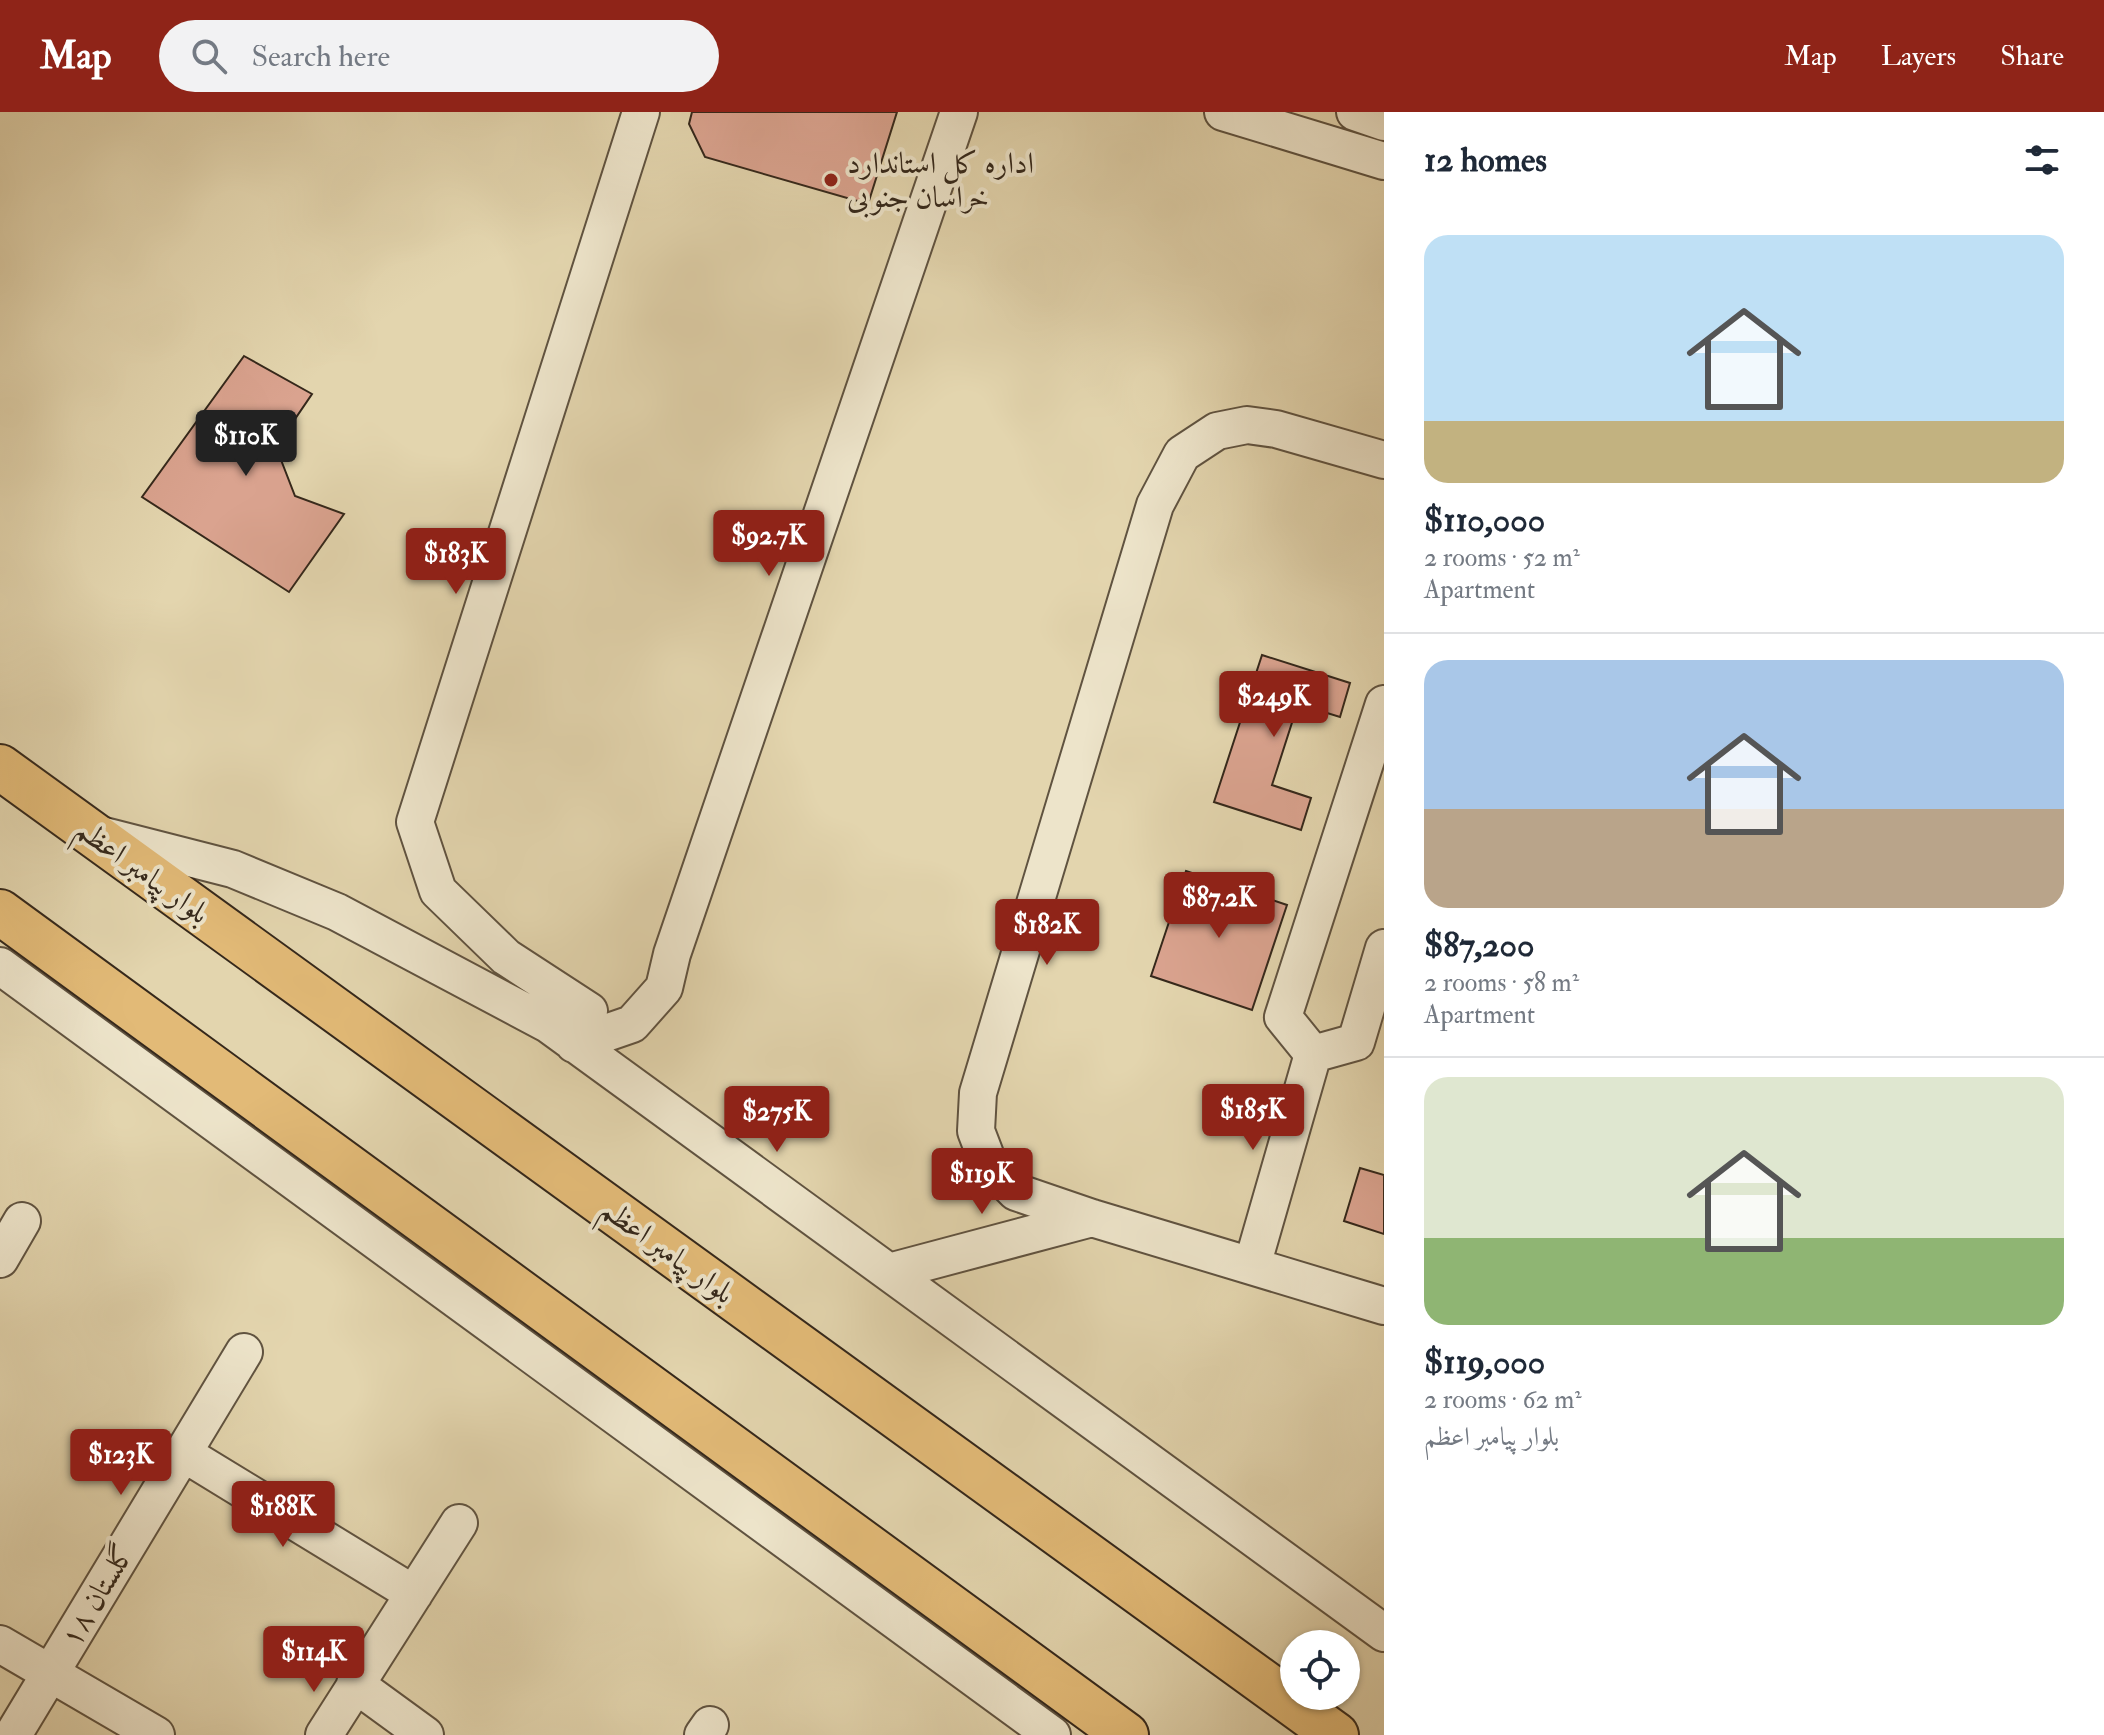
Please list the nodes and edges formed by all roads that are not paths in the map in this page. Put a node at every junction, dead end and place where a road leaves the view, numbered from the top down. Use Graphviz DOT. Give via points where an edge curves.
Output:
graph roads {
  1 [pos="641,112"];
  2 [pos="959,112"];
  3 [pos="1223,112"];
  4 [pos="1355,112"];
  5 [pos="1384,122"];
  6 [pos="1384,161"];
  7 [pos="1384,460"];
  8 [pos="1384,704"];
  9 [pos="0,767"];
  10 [pos="90,832"];
  11 [pos="0,912"];
  12 [pos="1384,948"];
  13 [pos="0,966"];
  14 [pos="574,1044"];
  15 [pos="1313,1054"];
  16 [pos="1092,1218"];
  17 [pos="22,1221"];
  18 [pos="0,1259"];
  19 [pos="1252,1266"];
  20 [pos="889,1272"];
  21 [pos="1384,1306"];
  22 [pos="244,1352"];
  23 [pos="183,1453"];
  24 [pos="459,1523"];
  25 [pos="414,1594"];
  26 [pos="1384,1633"];
  27 [pos="0,1644"];
  28 [pos="50,1673"];
  29 [pos="355,1684"];
  30 [pos="13,1735"];
  31 [pos="156,1735"];
  32 [pos="324,1735"];
  33 [pos="425,1735"];
  34 [pos="1052,1735"];
  35 [pos="1126,1735"];
  36 [pos="1336,1735"];
  1 -- 14 [label="street" via="415,822 438,891 506,957 589,1011"];
  2 -- 14 [label="street" via="664,988 632,1024"];
  3 -- 6 [label="street"];
  4 -- 5 [label="street"];
  7 -- 16 [label="street" via="1247,425 1217,431 1182,454 1155,505 978,1093 976,1131 989,1165 1016,1192"];
  8 -- 15 [label="street" via="1283,1017"];
  9 -- 10 [label="main road, بلوار پیامبر اعظم"];
  10 -- 14 [label="street" via="233,869 337,912 548,1024"];
  10 -- 36 [label="main road, بلوار پیامبر اعظم"];
  11 -- 35 [label="main road"];
  12 -- 15 [label="street" via="1356,1042"];
  13 -- 34 [label="street"];
  14 -- 20 [label="street"];
  15 -- 19 [label="street"];
  16 -- 19 [label="street"];
  16 -- 20 [label="street"];
  17 -- 18 [label="street"];
  19 -- 21 [label="street"];
  20 -- 26 [label="street"];
  22 -- 23 [label="street, گلستان ۱۸"];
  23 -- 25 [label="street"];
  23 -- 28 [label="street, گلستان ۱۸"];
  24 -- 25 [label="street"];
  25 -- 29 [label="street"];
  27 -- 28 [label="street"];
  28 -- 30 [label="street, گلستان ۱۸"];
  28 -- 31 [label="street"];
  29 -- 32 [label="street"];
  29 -- 33 [label="street"];
}
